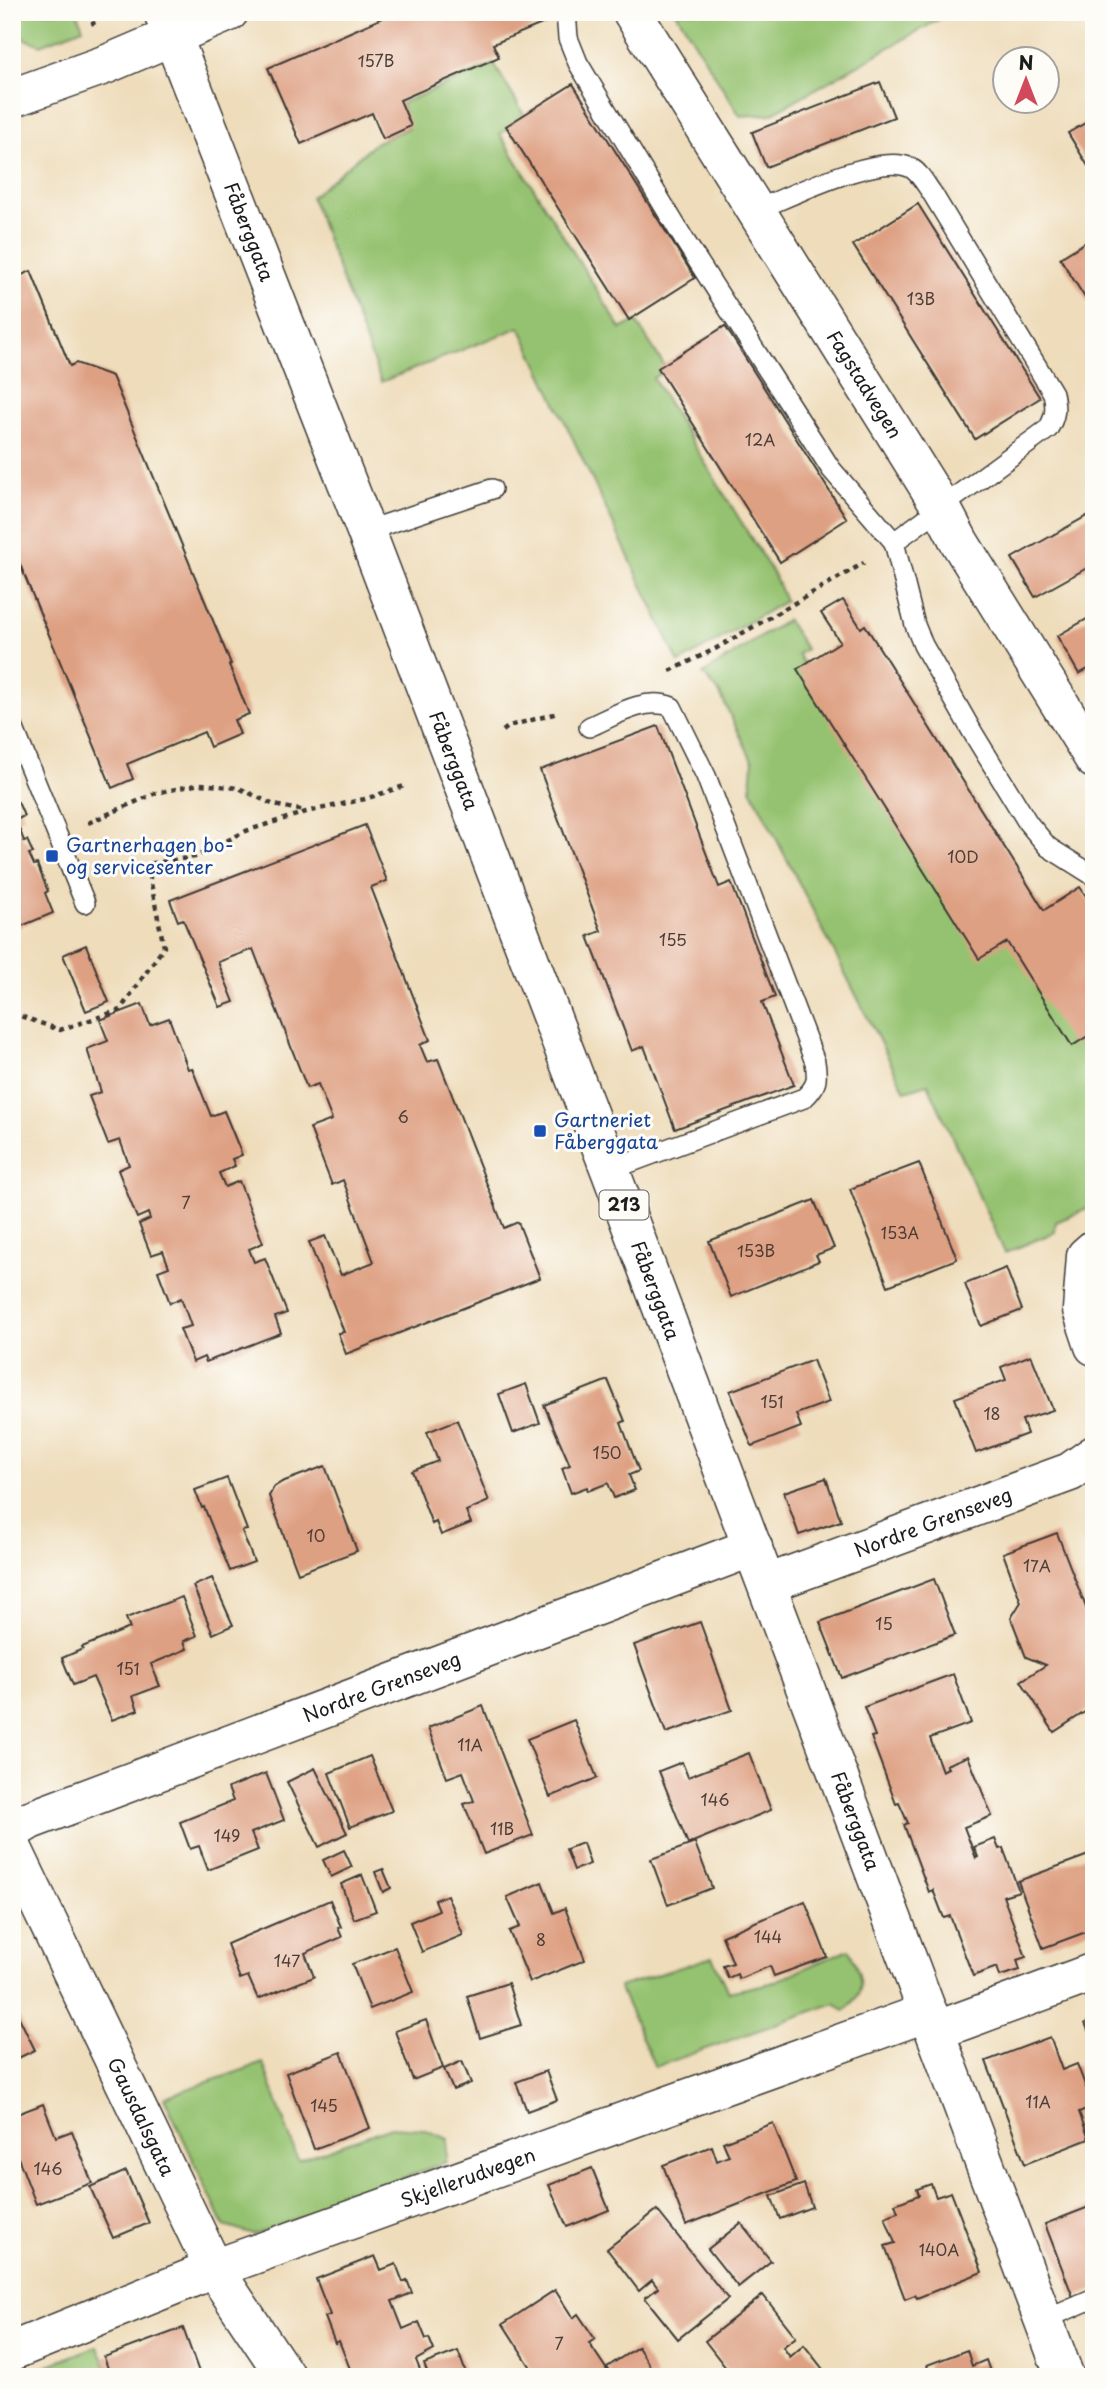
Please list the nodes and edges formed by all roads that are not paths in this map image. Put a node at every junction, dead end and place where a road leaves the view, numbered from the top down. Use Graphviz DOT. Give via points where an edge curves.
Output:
graph roads {
  1 [pos="229,12"];
  2 [pos="566,12"];
  3 [pos="632,12"];
  4 [pos="167,25"];
  5 [pos="12,98"];
  6 [pos="756,211"];
  7 [pos="492,489"];
  8 [pos="941,507"];
  9 [pos="366,531"];
  10 [pos="894,542"];
  11 [pos="12,724"];
  12 [pos="589,727"];
  13 [pos="1094,759"];
  14 [pos="1094,876"];
  15 [pos="85,903"];
  16 [pos="610,1170"];
  17 [pos="1094,1249"];
  18 [pos="1094,1346"];
  19 [pos="1094,1455"];
  20 [pos="753,1547"];
  21 [pos="767,1584"];
  22 [pos="12,1831"];
  23 [pos="12,1847"];
  24 [pos="1094,1972"];
  25 [pos="931,2022"];
  26 [pos="214,2269"];
  27 [pos="1094,2298"];
  28 [pos="1043,2320"];
  29 [pos="12,2351"];
  30 [pos="286,2377"];
  31 [pos="1065,2377"];
  1 -- 4 [label="street"];
  2 -- 10 [label="lane" via="568,38 578,63 685,241 831,469"];
  3 -- 6 [label="street, Fagstadvegen"];
  4 -- 5 [label="street"];
  4 -- 9 [label="street, Fåberggata / 213"];
  6 -- 8 [label="street, Fagstadvegen"];
  6 -- 8 [label="lane" via="844,174 889,164 910,167 932,193 1053,393 1056,406 1048,429"];
  7 -- 9 [label="lane"];
  8 -- 10 [label="lane"];
  8 -- 13 [label="street, Fagstadvegen"];
  9 -- 16 [label="street, Fåberggata / 213"];
  10 -- 14 [label="lane" via="923,645 973,733 1028,823 1048,847"];
  11 -- 15 [label="lane"];
  12 -- 16 [label="lane" via="648,704 672,707 706,776 818,1078 816,1088 804,1098"];
  16 -- 20 [label="street, Fåberggata / 213"];
  17 -- 18 [label="street" via="1086,1256 1082,1310"];
  19 -- 21 [label="street, Nordre Grenseveg" via="1059,1476"];
  20 -- 21 [label="street, Fåberggata / 213"];
  20 -- 22 [label="street, Nordre Grenseveg" via="30,1820"];
  21 -- 25 [label="street, Fåberggata / 213"];
  23 -- 26 [label="street, Gausdalsgata"];
  24 -- 25 [label="street, Skjellerudvegen"];
  25 -- 26 [label="street, Skjellerudvegen"];
  25 -- 28 [label="street, Fåberggata / 213"];
  26 -- 29 [label="street, Skjellerudvegen"];
  26 -- 30 [label="street, Gausdalsgata"];
  27 -- 28 [label="lane"];
  28 -- 31 [label="street, Fåberggata / 213"];
}
